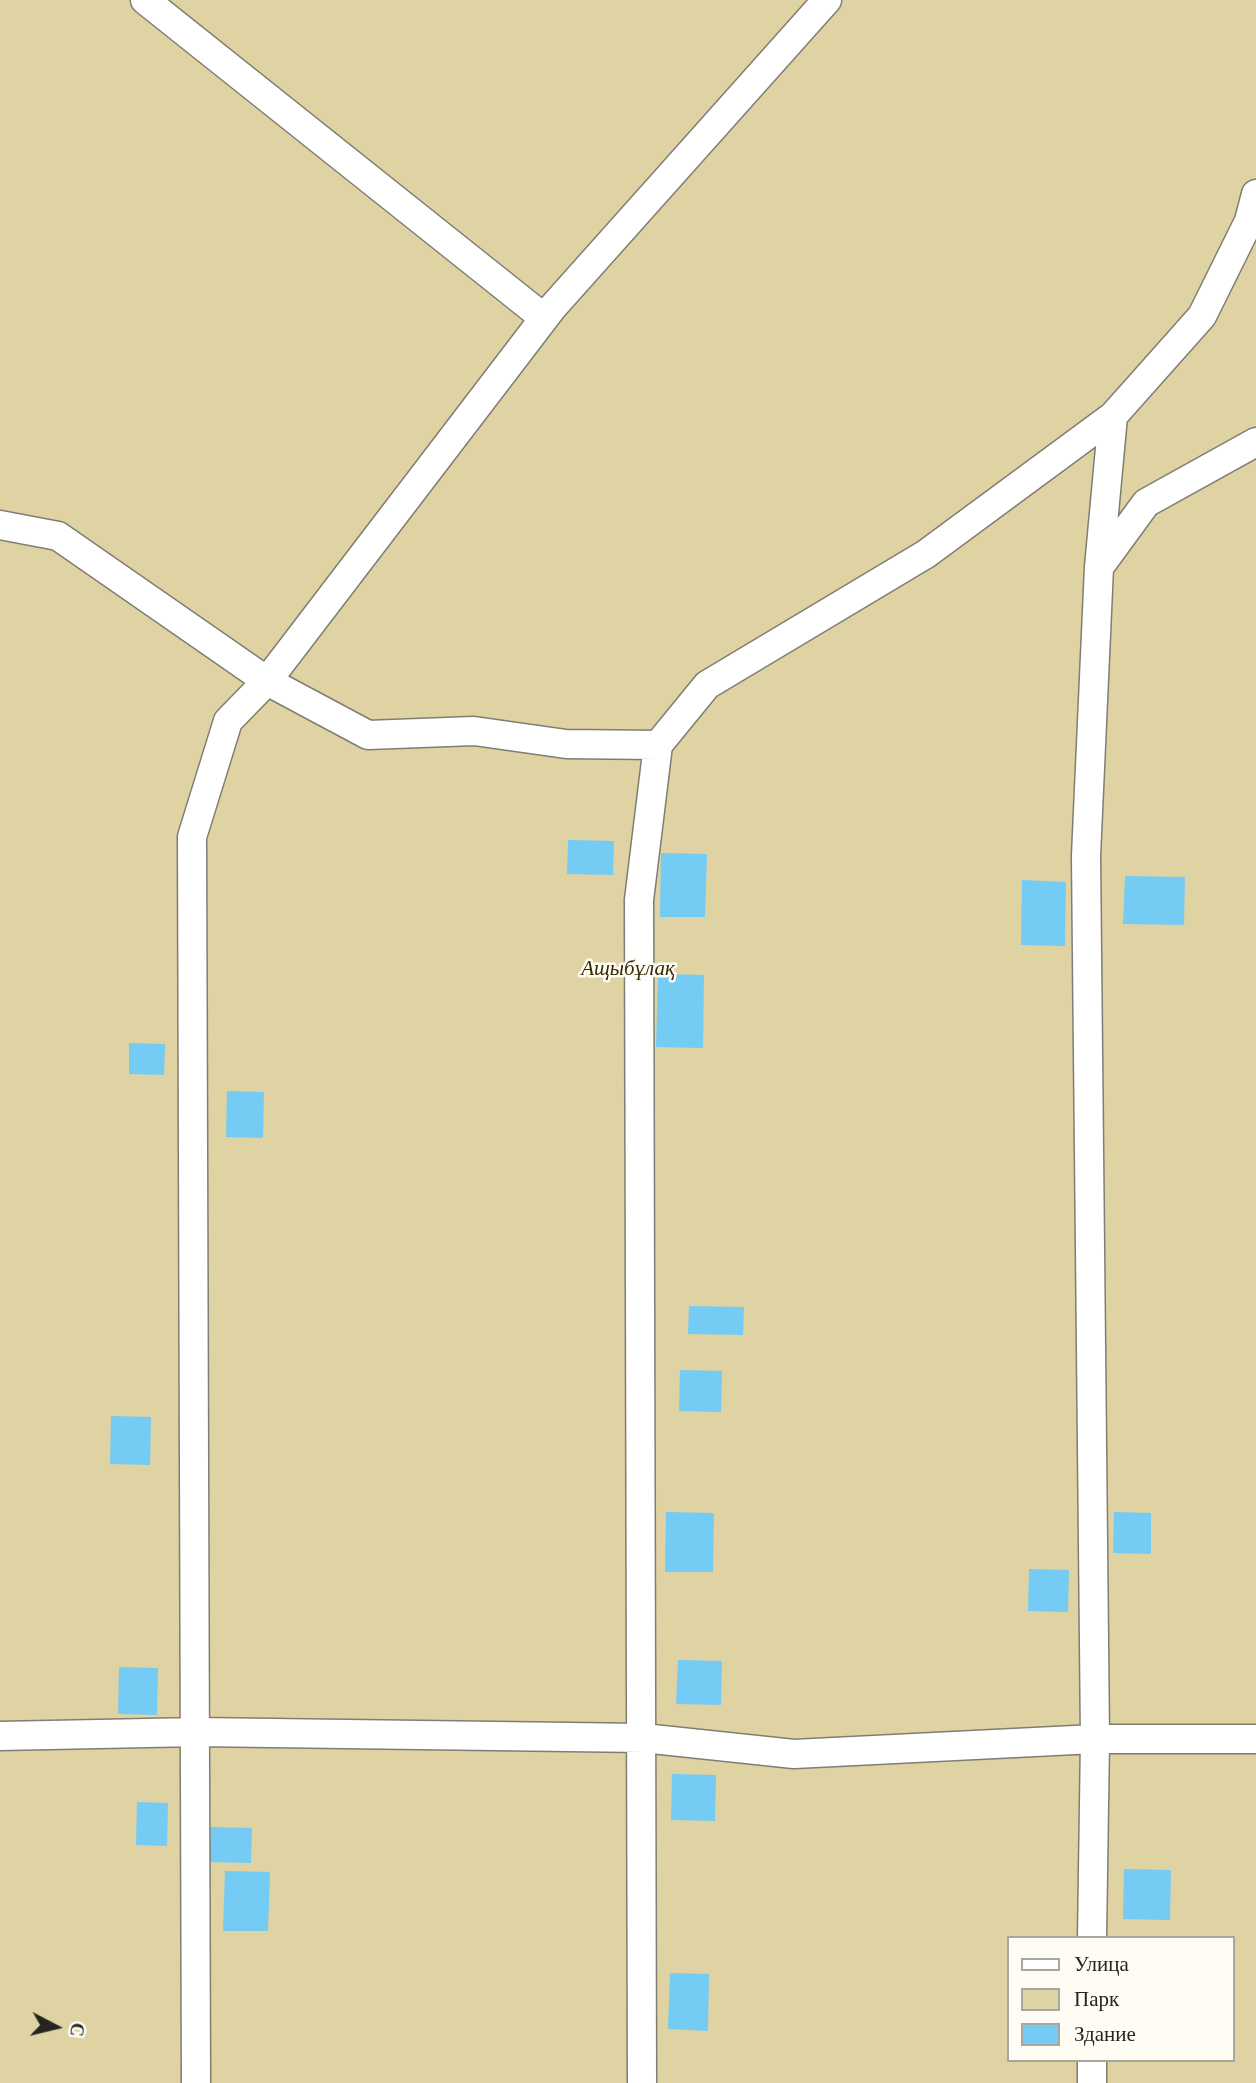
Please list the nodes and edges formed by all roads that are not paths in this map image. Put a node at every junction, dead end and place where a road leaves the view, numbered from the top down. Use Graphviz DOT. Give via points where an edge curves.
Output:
graph roads {
  1 [pos="145,0"];
  2 [pos="827,0"];
  3 [pos="1256,194"];
  4 [pos="544,318"];
  5 [pos="1113,416"];
  6 [pos="1256,442"];
  7 [pos="1106,488"];
  8 [pos="1146,503"];
  9 [pos="0,525"];
  10 [pos="1099,567"];
  11 [pos="267,681"];
  12 [pos="658,745"];
  13 [pos="197,1732"];
  14 [pos="0,1736"];
  15 [pos="643,1738"];
  16 [pos="1096,1739"];
  17 [pos="1256,1739"];
  18 [pos="1092,1936"];
  19 [pos="1092,2062"];
  20 [pos="196,2083"];
  21 [pos="642,2083"];
  22 [pos="1092,2083"];
  1 -- 4 [label="street"];
  2 -- 4 [label="street"];
  3 -- 5 [label="street" via="1249,221 1202,316"];
  4 -- 11 [label="street"];
  5 -- 7 [label="street"];
  5 -- 12 [label="street" via="926,554 707,685"];
  6 -- 8 [label="street"];
  7 -- 8 [label="street"];
  7 -- 10 [label="street"];
  8 -- 10 [label="street"];
  9 -- 11 [label="street" via="58,536"];
  10 -- 16 [label="street" via="1086,856"];
  11 -- 12 [label="street" via="368,735 474,732 566,744"];
  11 -- 13 [label="street" via="228,721 192,837"];
  12 -- 15 [label="street" via="639,900"];
  13 -- 14 [label="street"];
  13 -- 15 [label="street"];
  13 -- 20 [label="street"];
  15 -- 16 [label="street" via="794,1754"];
  15 -- 21 [label="street"];
  16 -- 17 [label="street"];
  16 -- 18 [label="street"];
  19 -- 22 [label="street"];
}
